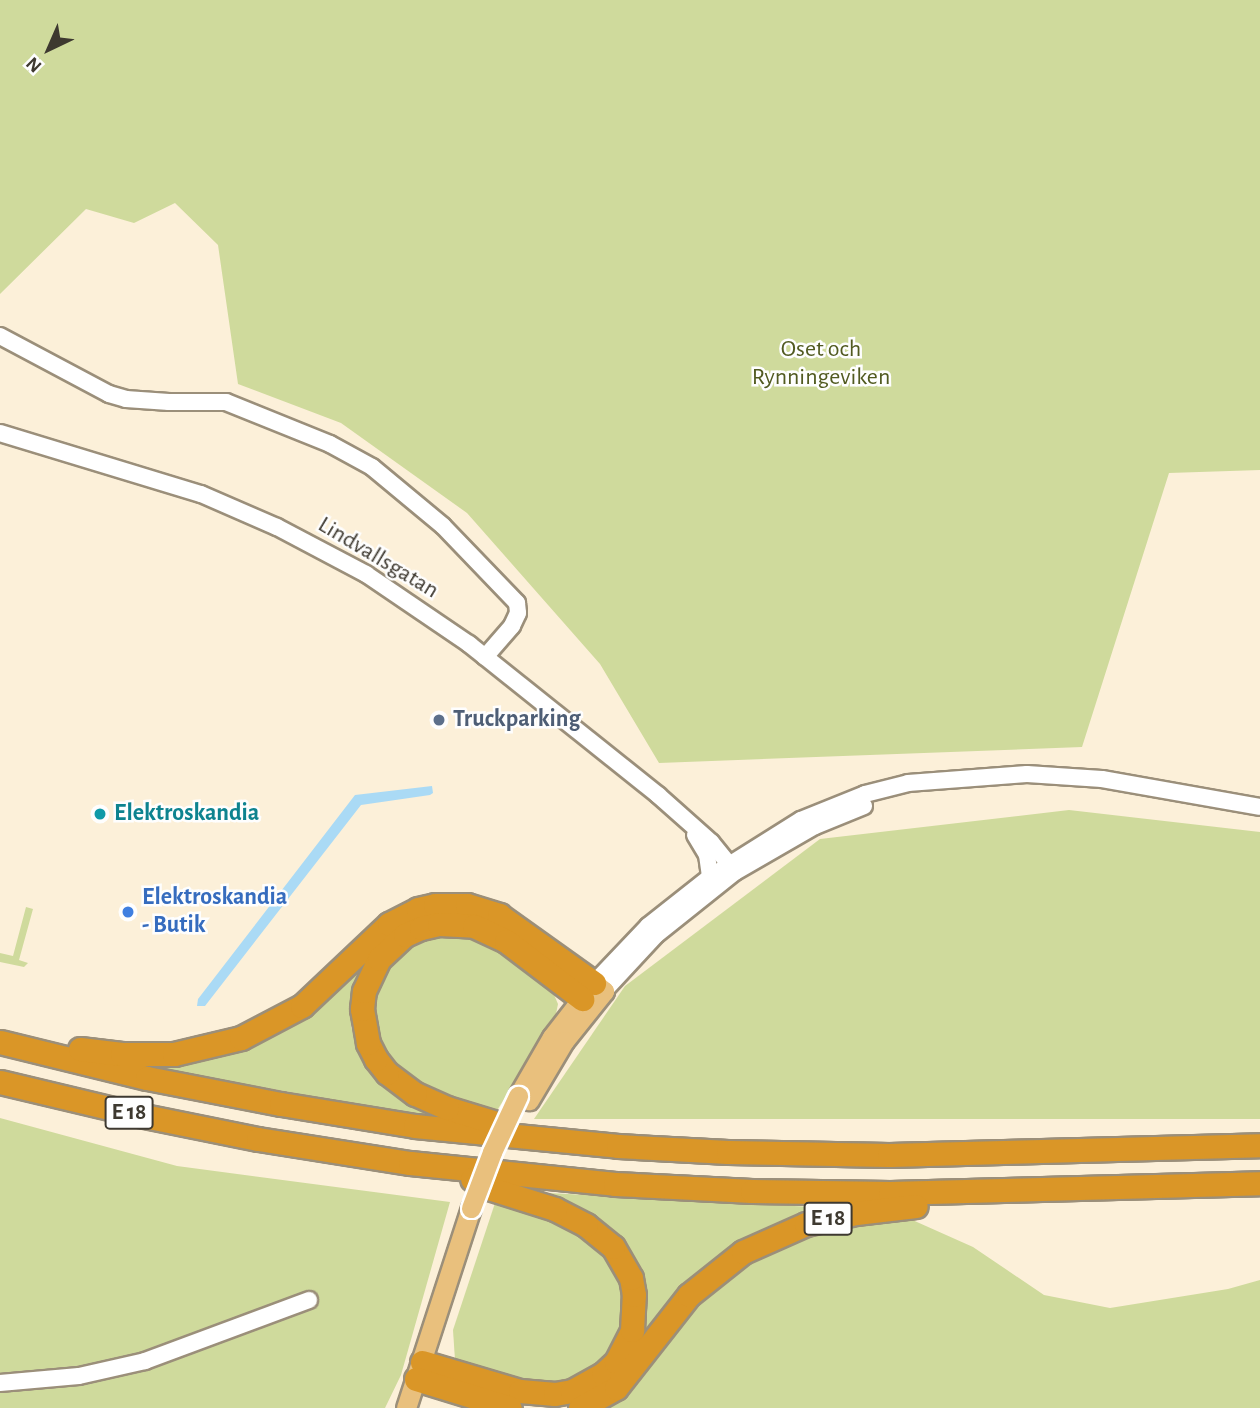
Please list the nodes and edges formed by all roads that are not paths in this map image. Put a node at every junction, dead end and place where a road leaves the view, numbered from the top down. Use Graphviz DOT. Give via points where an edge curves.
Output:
graph roads {
  1 [pos="0,336"];
  2 [pos="0,433"];
  3 [pos="485,657"];
  4 [pos="1260,807"];
  5 [pos="682,815"];
  6 [pos="732,868"];
  7 [pos="710,877"];
  8 [pos="592,995"];
  9 [pos="0,1042"];
  10 [pos="60,1057"];
  11 [pos="0,1082"];
  12 [pos="512,1135"];
  13 [pos="1260,1144"];
  14 [pos="458,1169"];
  15 [pos="1260,1183"];
  16 [pos="1147,1187"];
  17 [pos="309,1300"];
  18 [pos="424,1372"];
  19 [pos="0,1383"];
  20 [pos="410,1407"];
  21 [pos="510,1408"];
  22 [pos="580,1408"];
  1 -- 3 [label="street" via="109,394 158,401 226,402 330,444 372,467 443,526 517,603 512,626"];
  2 -- 3 [label="street, Lindvallsgatan" via="183,488 277,527 402,596"];
  3 -- 5 [label="street, Lindvallsgatan"];
  4 -- 6 [label="street" via="1102,779 994,775 929,783 815,825"];
  5 -- 6 [label="street, Lindvallsgatan"];
  5 -- 7 [label="street, Lindvallsgatan" via="707,855"];
  6 -- 7 [label="street"];
  6 -- 8 [label="street"];
  7 -- 8 [label="street" via="648,926"];
  8 -- 10 [label="highway, E 18" via="499,915 467,905 435,905 389,924 302,1006 241,1038 174,1054 72,1048"];
  8 -- 12 [label="highway, E 18" via="498,936 456,923 439,923 405,935 385,952 370,974 364,991 363,1026 368,1044 387,1073 431,1102 496,1123"];
  8 -- 18 [label="main road" via="523,1098 476,1210"];
  9 -- 10 [label="highway, E 18"];
  10 -- 12 [label="highway, E 18" via="281,1104 415,1126"];
  11 -- 14 [label="highway, E 18" via="206,1129"];
  12 -- 13 [label="highway, E 18" via="618,1146 821,1155"];
  14 -- 16 [label="highway, E 18" via="752,1191"];
  14 -- 18 [label="highway, E 18" via="482,1186 555,1209 600,1235 631,1278 635,1313 616,1362 572,1391 520,1391"];
  15 -- 16 [label="highway, E 18"];
  16 -- 22 [label="highway, E 18" via="891,1209 839,1216 790,1230 743,1252 715,1272 677,1308 627,1377 602,1398"];
  17 -- 19 [label="street" via="145,1361 79,1376"];
  18 -- 20 [label="main road"];
  18 -- 21 [label="highway"];
}
